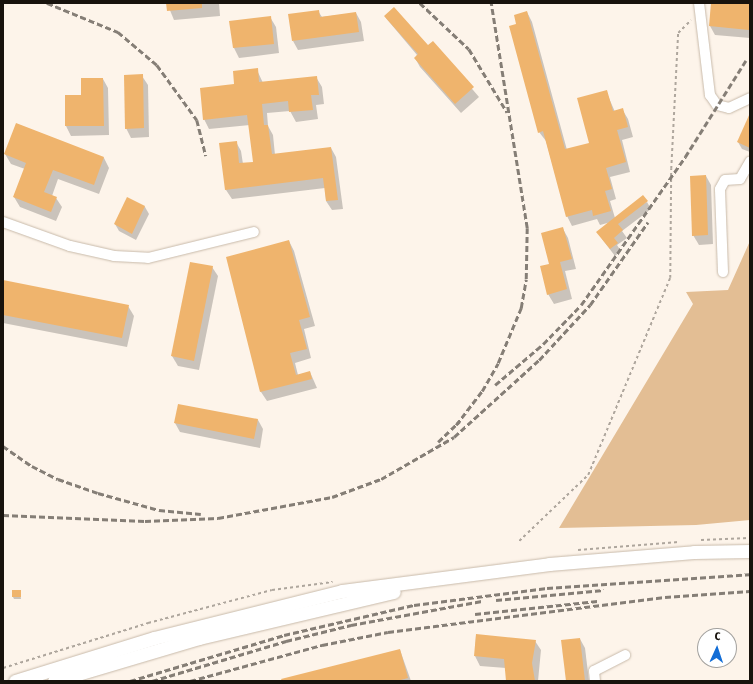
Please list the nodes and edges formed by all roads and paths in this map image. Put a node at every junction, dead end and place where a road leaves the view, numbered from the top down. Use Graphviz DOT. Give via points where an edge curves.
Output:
graph roads {
  1 [pos="698,8"];
  2 [pos="750,98"];
  3 [pos="750,162"];
  4 [pos="3,222"];
  5 [pos="254,232"];
  6 [pos="723,272"];
  7 [pos="519,542"];
  8 [pos="750,550"];
  9 [pos="475,574"];
  10 [pos="625,655"];
  11 [pos="15,681"];
  12 [pos="54,681"];
  13 [pos="596,681"];
  1 -- 2 [label="lane" via="710,96 716,105 729,108"];
  1 -- 7 [label="path" via="678,33 671,169 670,278 588,475"];
  3 -- 6 [label="lane" via="740,179 725,180 720,189"];
  4 -- 5 [label="lane" via="70,246 114,256 148,258"];
  8 -- 9 [label="main road" via="624,557"];
  9 -- 11 [label="main road" via="342,591 154,638"];
  9 -- 12 [label="main road" via="199,638"];
  10 -- 13 [label="lane" via="594,671"];
}
